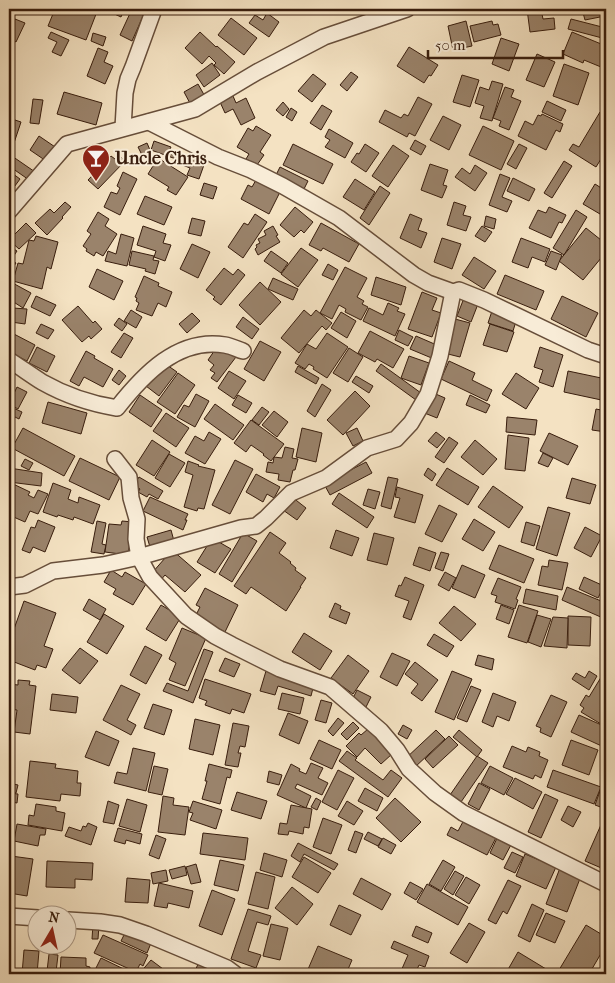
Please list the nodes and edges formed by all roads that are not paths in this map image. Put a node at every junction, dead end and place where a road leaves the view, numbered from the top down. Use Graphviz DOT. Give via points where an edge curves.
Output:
graph roads {
  1 [pos="154,9"];
  2 [pos="407,9"];
  3 [pos="149,122"];
  4 [pos="123,128"];
  5 [pos="9,211"];
  6 [pos="453,292"];
  7 [pos="243,351"];
  8 [pos="606,356"];
  9 [pos="9,360"];
  10 [pos="115,459"];
  11 [pos="139,557"];
  12 [pos="9,587"];
  13 [pos="606,884"];
  14 [pos="9,916"];
  15 [pos="28,917"];
  16 [pos="78,921"];
  17 [pos="235,974"];
  1 -- 4 [label="street" via="128,79"];
  2 -- 3 [label="street" via="324,37 195,109"];
  3 -- 4 [label="street"];
  3 -- 6 [label="street" via="283,186 339,218 414,275"];
  4 -- 5 [label="street" via="67,144"];
  6 -- 8 [label="street" via="458,290 484,300"];
  6 -- 11 [label="street" via="440,356 428,394 411,423 396,439 367,448 326,478 291,493 256,526"];
  7 -- 9 [label="street" via="212,344 182,349 151,370 117,408 63,391"];
  10 -- 11 [label="street" via="129,477 137,519"];
  11 -- 12 [label="street" via="53,572 25,585"];
  11 -- 13 [label="street" via="150,578 186,616 215,636 280,669 330,687 381,731 409,770 463,813"];
  14 -- 15 [label="street"];
  16 -- 17 [label="street" via="120,925 218,964"];
}
